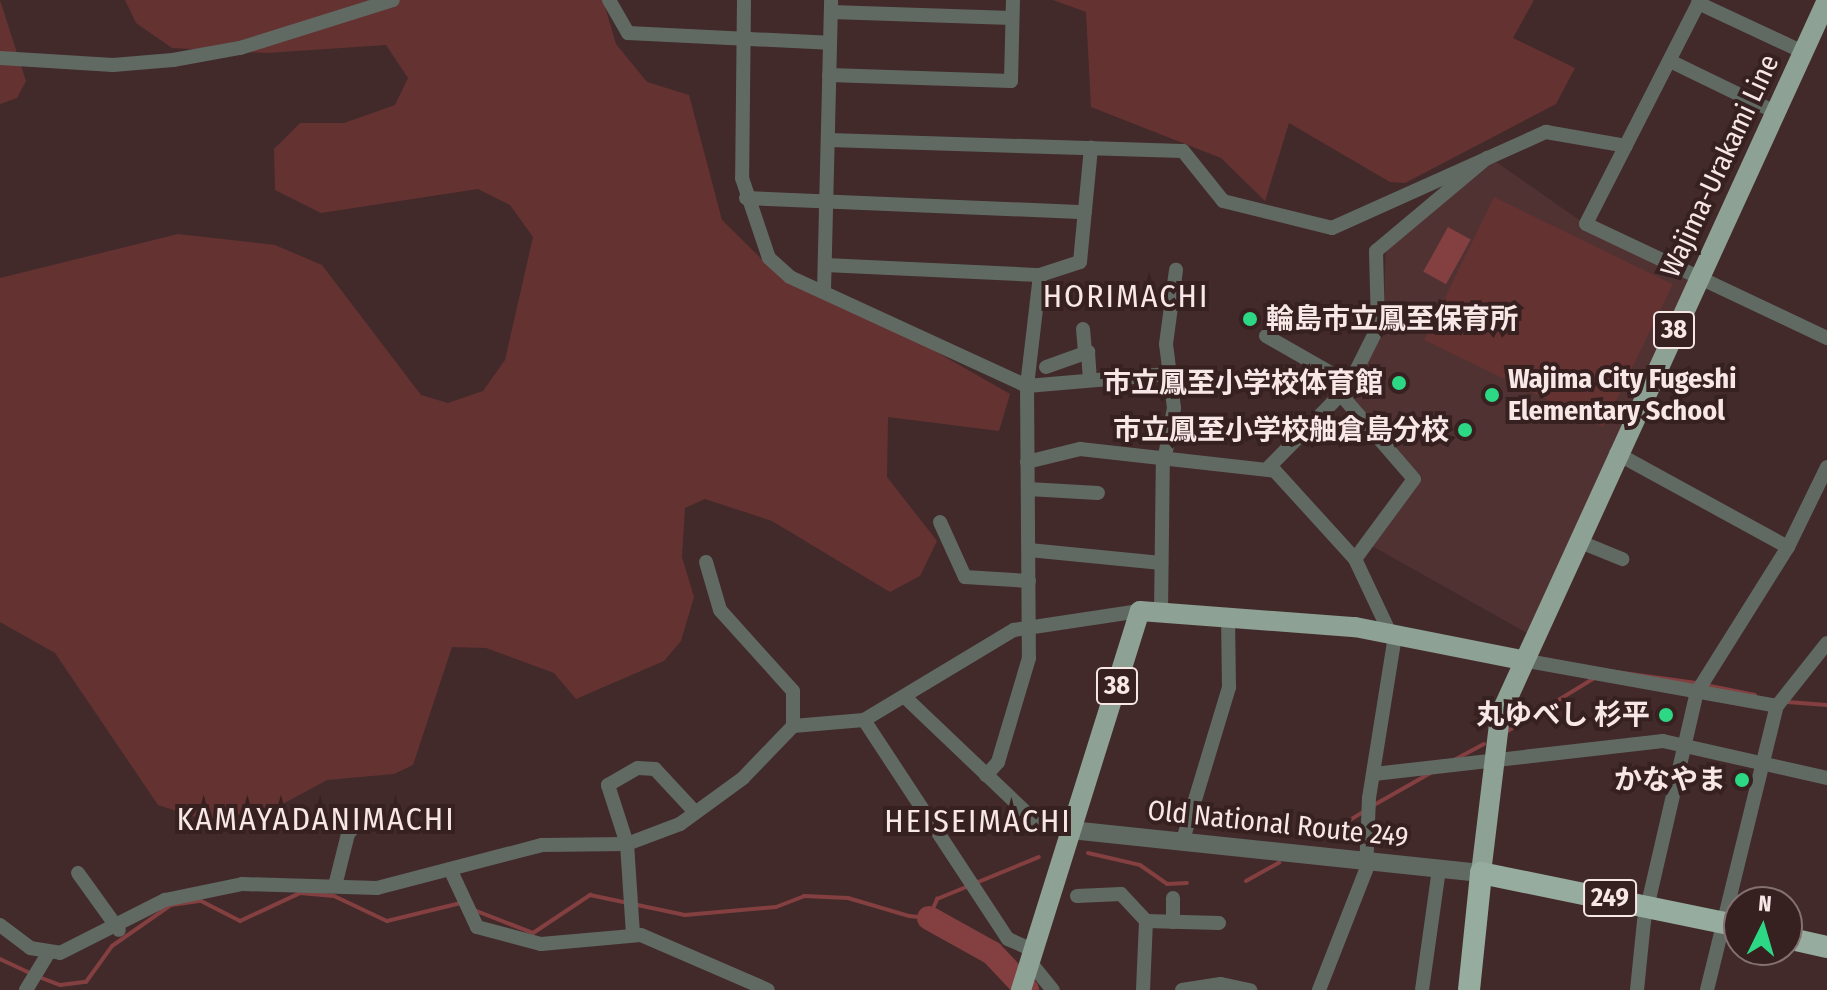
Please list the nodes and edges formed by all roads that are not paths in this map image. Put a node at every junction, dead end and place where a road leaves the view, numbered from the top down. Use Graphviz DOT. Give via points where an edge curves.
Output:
graph roads {
  1 [pos="393,0"];
  2 [pos="609,0"];
  3 [pos="744,0"];
  4 [pos="1013,0"];
  5 [pos="1827,0"];
  6 [pos="1699,2"];
  7 [pos="831,6"];
  8 [pos="1012,18"];
  9 [pos="743,39"];
  10 [pos="829,43"];
  11 [pos="1803,52"];
  12 [pos="0,58"];
  13 [pos="1672,62"];
  14 [pos="829,75"];
  15 [pos="1775,112"];
  16 [pos="829,140"];
  17 [pos="1626,146"];
  18 [pos="1091,148"];
  19 [pos="1488,155"];
  20 [pos="746,198"];
  21 [pos="826,201"];
  22 [pos="1085,212"];
  23 [pos="825,265"];
  24 [pos="1176,270"];
  25 [pos="1040,275"];
  26 [pos="1699,277"];
  27 [pos="824,291"];
  28 [pos="1083,329"];
  29 [pos="1266,336"];
  30 [pos="1827,338"];
  31 [pos="1085,352"];
  32 [pos="1046,367"];
  33 [pos="1167,374"];
  34 [pos="1090,379"];
  35 [pos="1027,386"];
  36 [pos="1344,387"];
  37 [pos="1616,453"];
  38 [pos="1164,456"];
  39 [pos="1027,462"];
  40 [pos="1827,467"];
  41 [pos="1268,468"];
  42 [pos="1028,489"];
  43 [pos="1098,493"];
  44 [pos="940,522"];
  45 [pos="1578,541"];
  46 [pos="1788,547"];
  47 [pos="1029,550"];
  48 [pos="1355,559"];
  49 [pos="1622,559"];
  50 [pos="706,562"];
  51 [pos="1161,563"];
  52 [pos="1029,581"];
  53 [pos="1140,611"];
  54 [pos="1161,613"];
  55 [pos="1228,615"];
  56 [pos="1031,628"];
  57 [pos="1393,634"];
  58 [pos="1827,643"];
  59 [pos="1522,660"];
  60 [pos="1701,687"];
  61 [pos="908,700"];
  62 [pos="1780,702"];
  63 [pos="864,720"];
  64 [pos="793,726"];
  65 [pos="1687,744"];
  66 [pos="1493,761"];
  67 [pos="1760,762"];
  68 [pos="1374,774"];
  69 [pos="986,776"];
  70 [pos="1827,778"];
  71 [pos="695,812"];
  72 [pos="362,818"];
  73 [pos="1071,830"];
  74 [pos="1182,843"];
  75 [pos="627,844"];
  76 [pos="1365,861"];
  77 [pos="450,869"];
  78 [pos="1439,869"];
  79 [pos="78,873"];
  80 [pos="1481,873"];
  81 [pos="335,886"];
  82 [pos="1736,886"];
  83 [pos="1077,896"];
  84 [pos="1173,898"];
  85 [pos="1651,907"];
  86 [pos="1146,921"];
  87 [pos="1173,922"];
  88 [pos="1219,923"];
  89 [pos="1723,923"];
  90 [pos="0,925"];
  91 [pos="119,930"];
  92 [pos="633,934"];
  93 [pos="1803,940"];
  94 [pos="1723,942"];
  95 [pos="1826,944"];
  96 [pos="49,952"];
  97 [pos="1030,960"];
  98 [pos="26,990"];
  99 [pos="768,990"];
  100 [pos="1021,990"];
  101 [pos="1053,990"];
  102 [pos="1143,990"];
  103 [pos="1182,990"];
  104 [pos="1250,990"];
  105 [pos="1319,990"];
  106 [pos="1422,990"];
  107 [pos="1469,990"];
  108 [pos="1637,990"];
  109 [pos="1707,990"];
  1 -- 12 [label="street" via="240,48 173,60 113,65"];
  2 -- 9 [label="street" via="628,33"];
  3 -- 9 [label="street"];
  4 -- 8 [label="street"];
  5 -- 11 [label="main road, Wajima-Urakami Line / 38"];
  6 -- 11 [label="street"];
  6 -- 13 [label="street"];
  7 -- 8 [label="street"];
  7 -- 10 [label="street"];
  8 -- 14 [label="street" via="1011,81"];
  9 -- 10 [label="street"];
  9 -- 20 [label="street"];
  10 -- 14 [label="street"];
  11 -- 15 [label="main road, Wajima-Urakami Line / 38"];
  13 -- 15 [label="street"];
  13 -- 17 [label="street"];
  14 -- 16 [label="street"];
  15 -- 26 [label="main road, Wajima-Urakami Line / 38"];
  16 -- 18 [label="street"];
  16 -- 21 [label="street"];
  17 -- 19 [label="street" via="1546,132"];
  17 -- 26 [label="street" via="1586,224"];
  18 -- 19 [label="street" via="1183,151 1223,201 1332,228"];
  18 -- 22 [label="street"];
  19 -- 36 [label="street" via="1380,245 1378,327"];
  20 -- 21 [label="street"];
  20 -- 27 [label="street" via="769,258"];
  21 -- 22 [label="street"];
  21 -- 23 [label="street"];
  22 -- 25 [label="street" via="1080,262"];
  23 -- 25 [label="street"];
  23 -- 27 [label="street"];
  24 -- 33 [label="street"];
  25 -- 35 [label="street"];
  26 -- 30 [label="street"];
  26 -- 37 [label="main road, Wajima-Urakami Line / 38"];
  27 -- 35 [label="street"];
  28 -- 31 [label="street"];
  29 -- 36 [label="street"];
  31 -- 32 [label="street"];
  31 -- 34 [label="street"];
  33 -- 34 [label="street"];
  33 -- 38 [label="street" via="1174,408"];
  34 -- 35 [label="street"];
  35 -- 39 [label="street"];
  36 -- 41 [label="street"];
  36 -- 48 [label="street" via="1414,479"];
  37 -- 45 [label="main road, Wajima-Urakami Line / 38"];
  37 -- 46 [label="street"];
  38 -- 39 [label="street" via="1080,449"];
  38 -- 41 [label="street"];
  38 -- 51 [label="street"];
  39 -- 42 [label="street"];
  40 -- 46 [label="street"];
  41 -- 48 [label="street"];
  42 -- 43 [label="street"];
  42 -- 47 [label="street"];
  44 -- 52 [label="street" via="965,577"];
  45 -- 49 [label="street"];
  45 -- 59 [label="main road, Wajima-Urakami Line / 38"];
  46 -- 60 [label="street"];
  47 -- 51 [label="street"];
  47 -- 52 [label="street"];
  48 -- 57 [label="street"];
  50 -- 64 [label="street" via="720,610 793,691"];
  51 -- 54 [label="street"];
  52 -- 56 [label="street"];
  53 -- 54 [label="main road"];
  53 -- 56 [label="street"];
  53 -- 73 [label="main road, 38"];
  54 -- 55 [label="main road"];
  55 -- 57 [label="main road"];
  55 -- 74 [label="street" via="1229,687"];
  56 -- 61 [label="street" via="1014,630"];
  56 -- 69 [label="street" via="998,762"];
  57 -- 59 [label="main road"];
  57 -- 68 [label="street"];
  58 -- 62 [label="street"];
  59 -- 60 [label="street"];
  59 -- 66 [label="main road, Wajima-Urakami Line / 38" via="1500,715"];
  60 -- 62 [label="street"];
  60 -- 65 [label="street"];
  61 -- 63 [label="street"];
  61 -- 69 [label="street"];
  62 -- 67 [label="street"];
  63 -- 64 [label="street"];
  63 -- 97 [label="street" via="973,889 1008,939"];
  64 -- 71 [label="street"];
  65 -- 66 [label="street"];
  65 -- 67 [label="street"];
  65 -- 85 [label="street"];
  66 -- 68 [label="street"];
  66 -- 80 [label="main road, Wajima-Urakami Line / 38"];
  67 -- 70 [label="street"];
  67 -- 82 [label="street"];
  68 -- 76 [label="street"];
  69 -- 73 [label="street" via="1035,821"];
  71 -- 75 [label="street"];
  71 -- 75 [label="street" via="668,779 638,768 608,785"];
  72 -- 81 [label="street" via="348,834"];
  73 -- 74 [label="street, Old National Route 249"];
  73 -- 97 [label="main road, 38"];
  74 -- 76 [label="street, Old National Route 249"];
  75 -- 77 [label="street" via="542,845"];
  75 -- 92 [label="street"];
  76 -- 78 [label="street, Old National Route 249"];
  76 -- 105 [label="street"];
  77 -- 81 [label="street" via="377,888"];
  77 -- 92 [label="street" via="462,905 477,927 541,944"];
  78 -- 80 [label="street, Old National Route 249"];
  78 -- 106 [label="street"];
  79 -- 91 [label="street" via="109,901"];
  80 -- 85 [label="highway, 249"];
  80 -- 107 [label="highway"];
  81 -- 91 [label="street" via="210,890 165,900"];
  83 -- 86 [label="street" via="1121,894"];
  84 -- 87 [label="street"];
  85 -- 89 [label="highway, 249"];
  85 -- 108 [label="street"];
  86 -- 87 [label="street"];
  86 -- 102 [label="street"];
  87 -- 88 [label="street"];
  90 -- 96 [label="street" via="30,948"];
  91 -- 96 [label="street"];
  92 -- 99 [label="street"];
  93 -- 95 [label="highway"];
  94 -- 109 [label="street"];
  96 -- 98 [label="street"];
  97 -- 100 [label="main road, 38"];
  97 -- 101 [label="street"];
  103 -- 104 [label="street" via="1221,984"];
}
